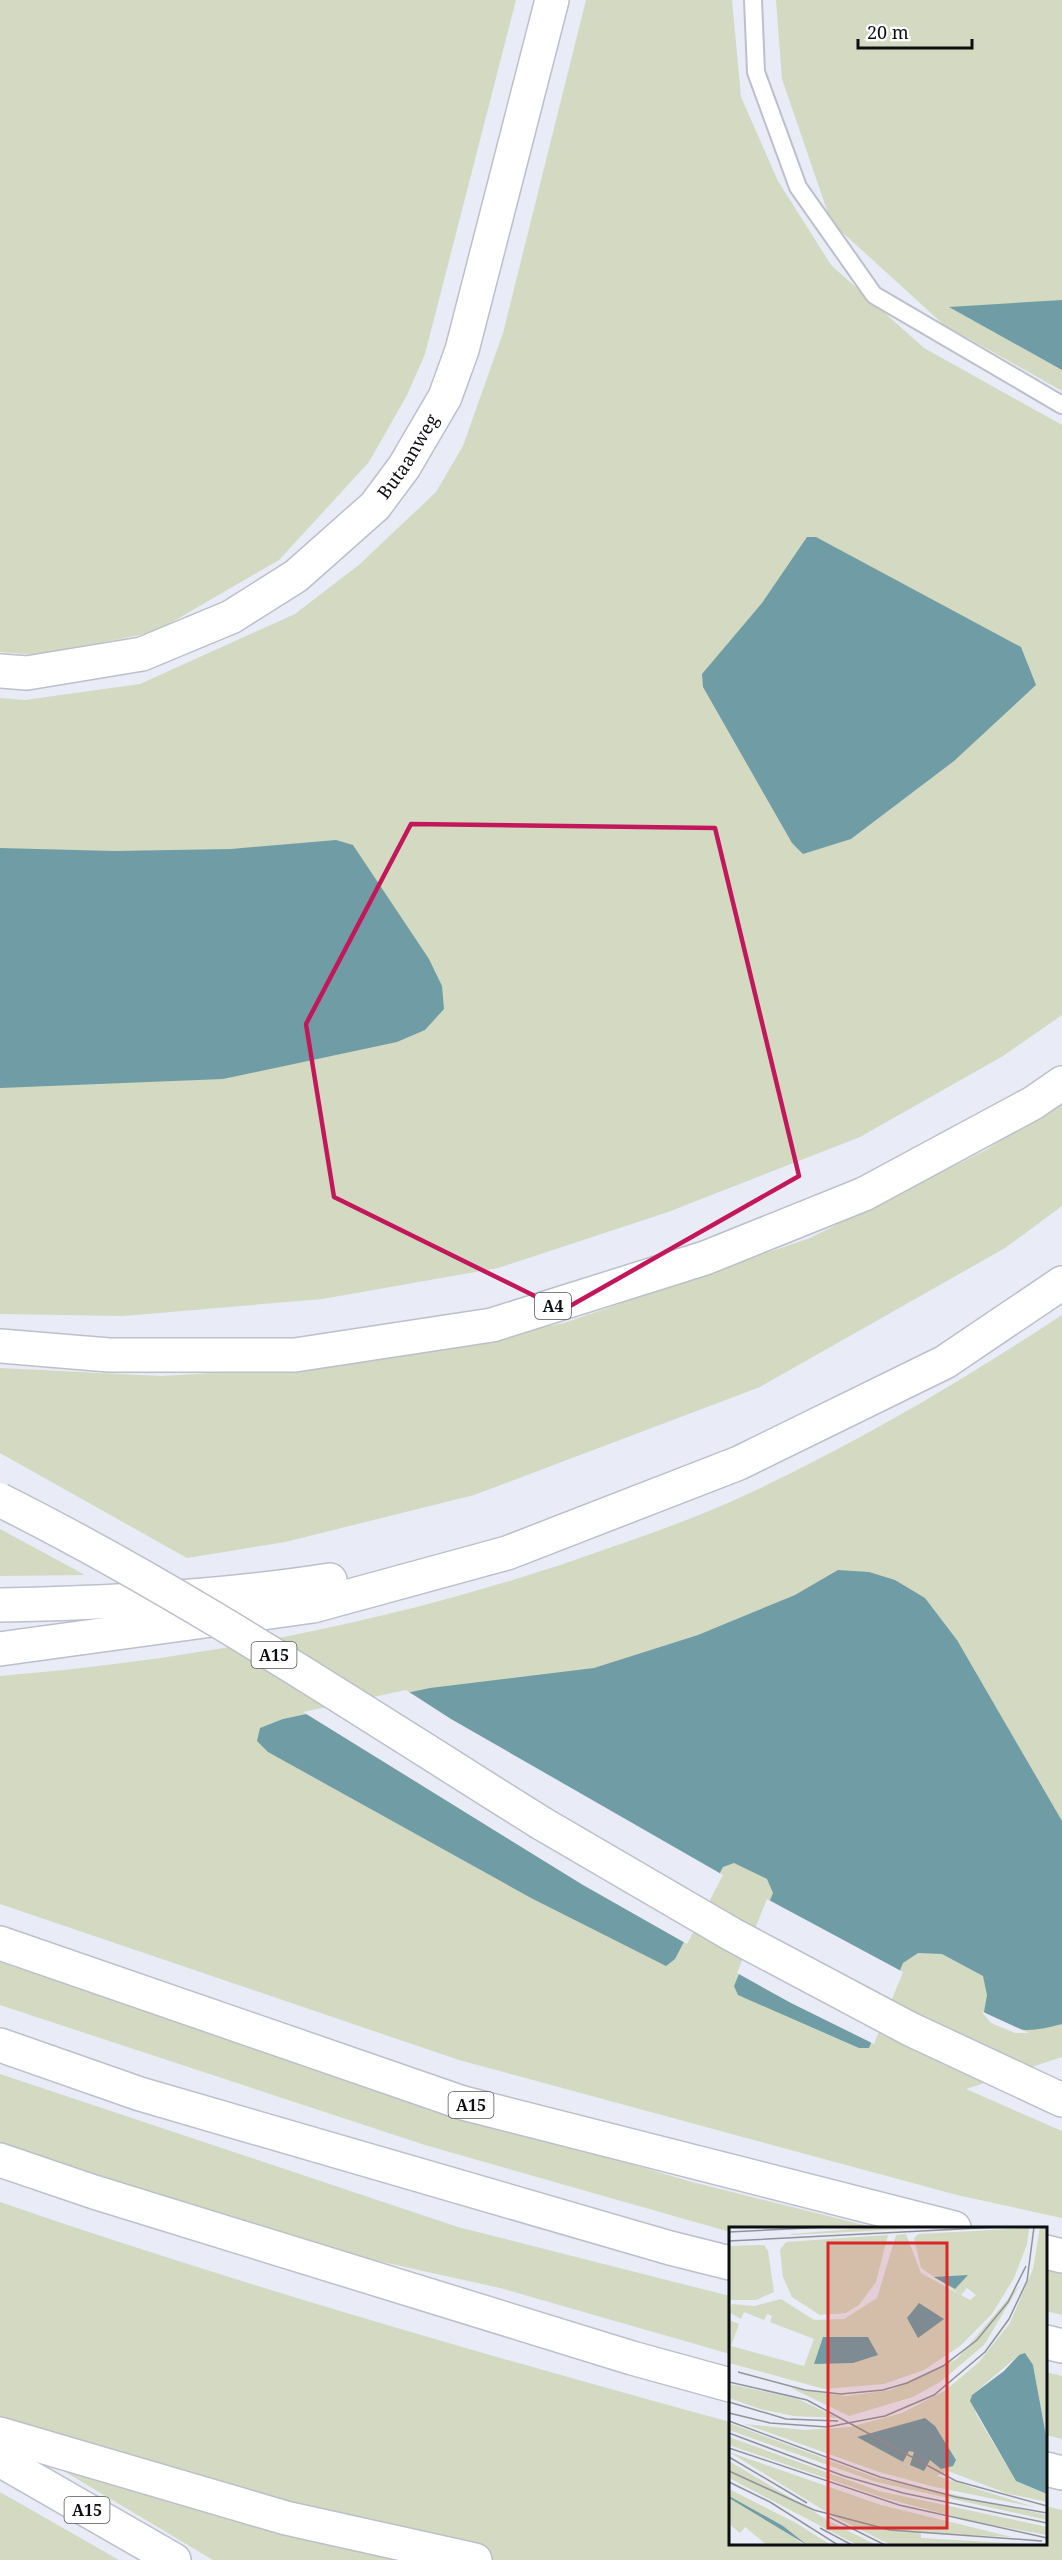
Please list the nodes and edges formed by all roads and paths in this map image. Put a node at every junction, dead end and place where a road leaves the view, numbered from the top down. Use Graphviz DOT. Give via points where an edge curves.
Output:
graph roads {
  1 [pos="552,0"];
  2 [pos="753,0"];
  3 [pos="1062,405"];
  4 [pos="0,671"];
  5 [pos="1062,1083"];
  6 [pos="1062,1283"];
  7 [pos="0,1346"];
  8 [pos="0,1500"];
  9 [pos="507,1552"];
  10 [pos="0,1605"];
  11 [pos="0,1649"];
  12 [pos="0,1944"];
  13 [pos="0,2045"];
  14 [pos="1062,2100"];
  15 [pos="0,2160"];
  16 [pos="946,2227"];
  17 [pos="1047,2252"];
  18 [pos="1062,2256"];
  19 [pos="729,2263"];
  20 [pos="1047,2342"];
  21 [pos="1062,2346"];
  22 [pos="729,2385"];
  23 [pos="0,2434"];
  24 [pos="0,2460"];
  25 [pos="1047,2469"];
  26 [pos="1062,2474"];
  27 [pos="174,2560"];
  28 [pos="475,2560"];
  1 -- 4 [label="main road, Butaanweg" via="462,350 445,398 404,467 375,506 296,576 231,617 142,654 27,673"];
  2 -- 3 [label="lane" via="756,72 798,187 874,295"];
  5 -- 7 [label="main road, A4" via="1033,1103 864,1194 705,1258 492,1325 295,1355 109,1355"];
  6 -- 9 [label="main road" via="945,1362 739,1463"];
  8 -- 14 [label="main road, A15, bridge" via="156,1584 541,1823 733,1935 910,2029"];
  9 -- 10 [label="main road" via="296,1586 96,1603"];
  9 -- 11 [label="main road" via="313,1606"];
  12 -- 16 [label="main road, A15" via="463,2103"];
  13 -- 19 [label="main road" via="140,2094"];
  15 -- 22 [label="main road" via="552,2334"];
  17 -- 18 [label="main road"];
  20 -- 21 [label="main road"];
  23 -- 28 [label="main road" via="286,2518"];
  24 -- 27 [label="main road, A15"];
  25 -- 26 [label="main road"];
}
